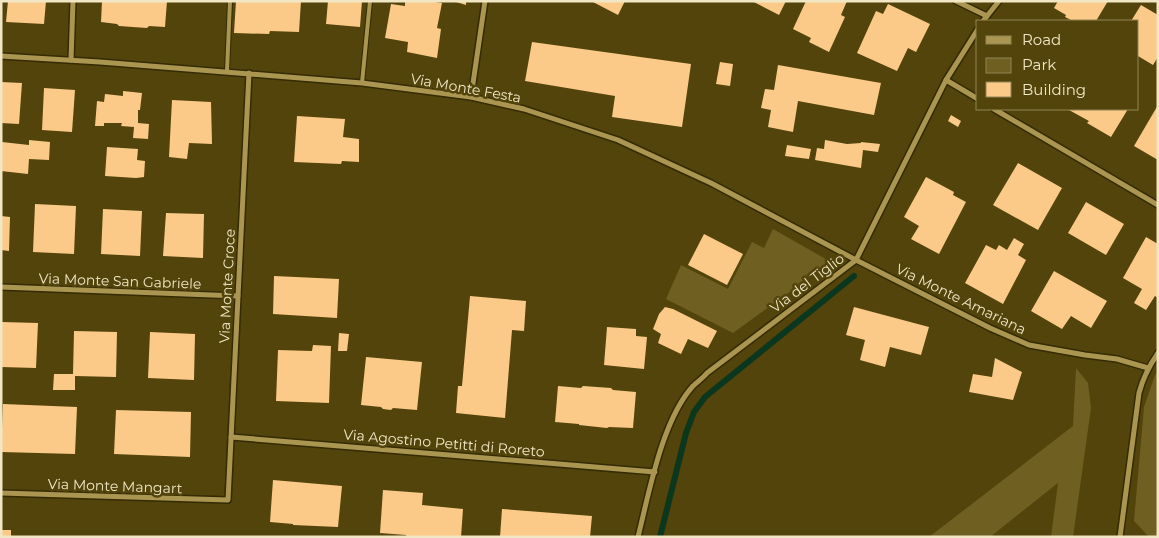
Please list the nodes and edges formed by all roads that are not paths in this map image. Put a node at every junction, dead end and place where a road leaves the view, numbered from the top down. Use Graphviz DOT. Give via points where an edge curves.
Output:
graph roads {
  1 [pos="73,1"];
  2 [pos="230,1"];
  3 [pos="370,1"];
  4 [pos="485,1"];
  5 [pos="956,1"];
  6 [pos="998,1"];
  7 [pos="987,16"];
  8 [pos="984,20"];
  9 [pos="976,31"];
  10 [pos="1,56"];
  11 [pos="71,60"];
  12 [pos="227,71"];
  13 [pos="249,73"];
  14 [pos="946,80"];
  15 [pos="362,83"];
  16 [pos="471,97"];
  17 [pos="976,98"];
  18 [pos="996,110"];
  19 [pos="1158,205"];
  20 [pos="856,260"];
  21 [pos="1,287"];
  22 [pos="238,296"];
  23 [pos="1158,353"];
  24 [pos="1148,368"];
  25 [pos="231,438"];
  26 [pos="655,472"];
  27 [pos="1,493"];
  28 [pos="228,500"];
  29 [pos="638,537"];
  30 [pos="1120,537"];
  1 -- 11 [label="street"];
  2 -- 12 [label="lane"];
  3 -- 15 [label="lane"];
  4 -- 16 [label="street"];
  5 -- 7 [label="street"];
  6 -- 7 [label="street"];
  7 -- 8 [label="street"];
  9 -- 14 [label="street, Via del Tiglio"];
  10 -- 11 [label="street, Via Monte Festa"];
  11 -- 12 [label="street, Via Monte Festa"];
  12 -- 13 [label="street, Via Monte Festa"];
  13 -- 15 [label="street, Via Monte Festa"];
  13 -- 22 [label="street, Via Monte Croce"];
  14 -- 17 [label="street"];
  14 -- 20 [label="street, Via del Tiglio"];
  15 -- 16 [label="street, Via Monte Festa"];
  16 -- 20 [label="street, Via Monte Festa" via="524,109 618,140 711,183"];
  18 -- 19 [label="street"];
  20 -- 24 [label="street, Via Monte Amariana" via="1029,345"];
  20 -- 26 [label="street, Via del Tiglio" via="692,387 670,425"];
  21 -- 22 [label="street, Via Monte San Gabriele"];
  22 -- 25 [label="street, Via Monte Croce"];
  23 -- 24 [label="street"];
  24 -- 30 [label="street" via="1139,393"];
  25 -- 26 [label="street, Via Agostino Petitti di Roreto"];
  25 -- 28 [label="street, Via Monte Croce"];
  26 -- 29 [label="street, Via del Tiglio"];
  27 -- 28 [label="street, Via Monte Mangart"];
}
